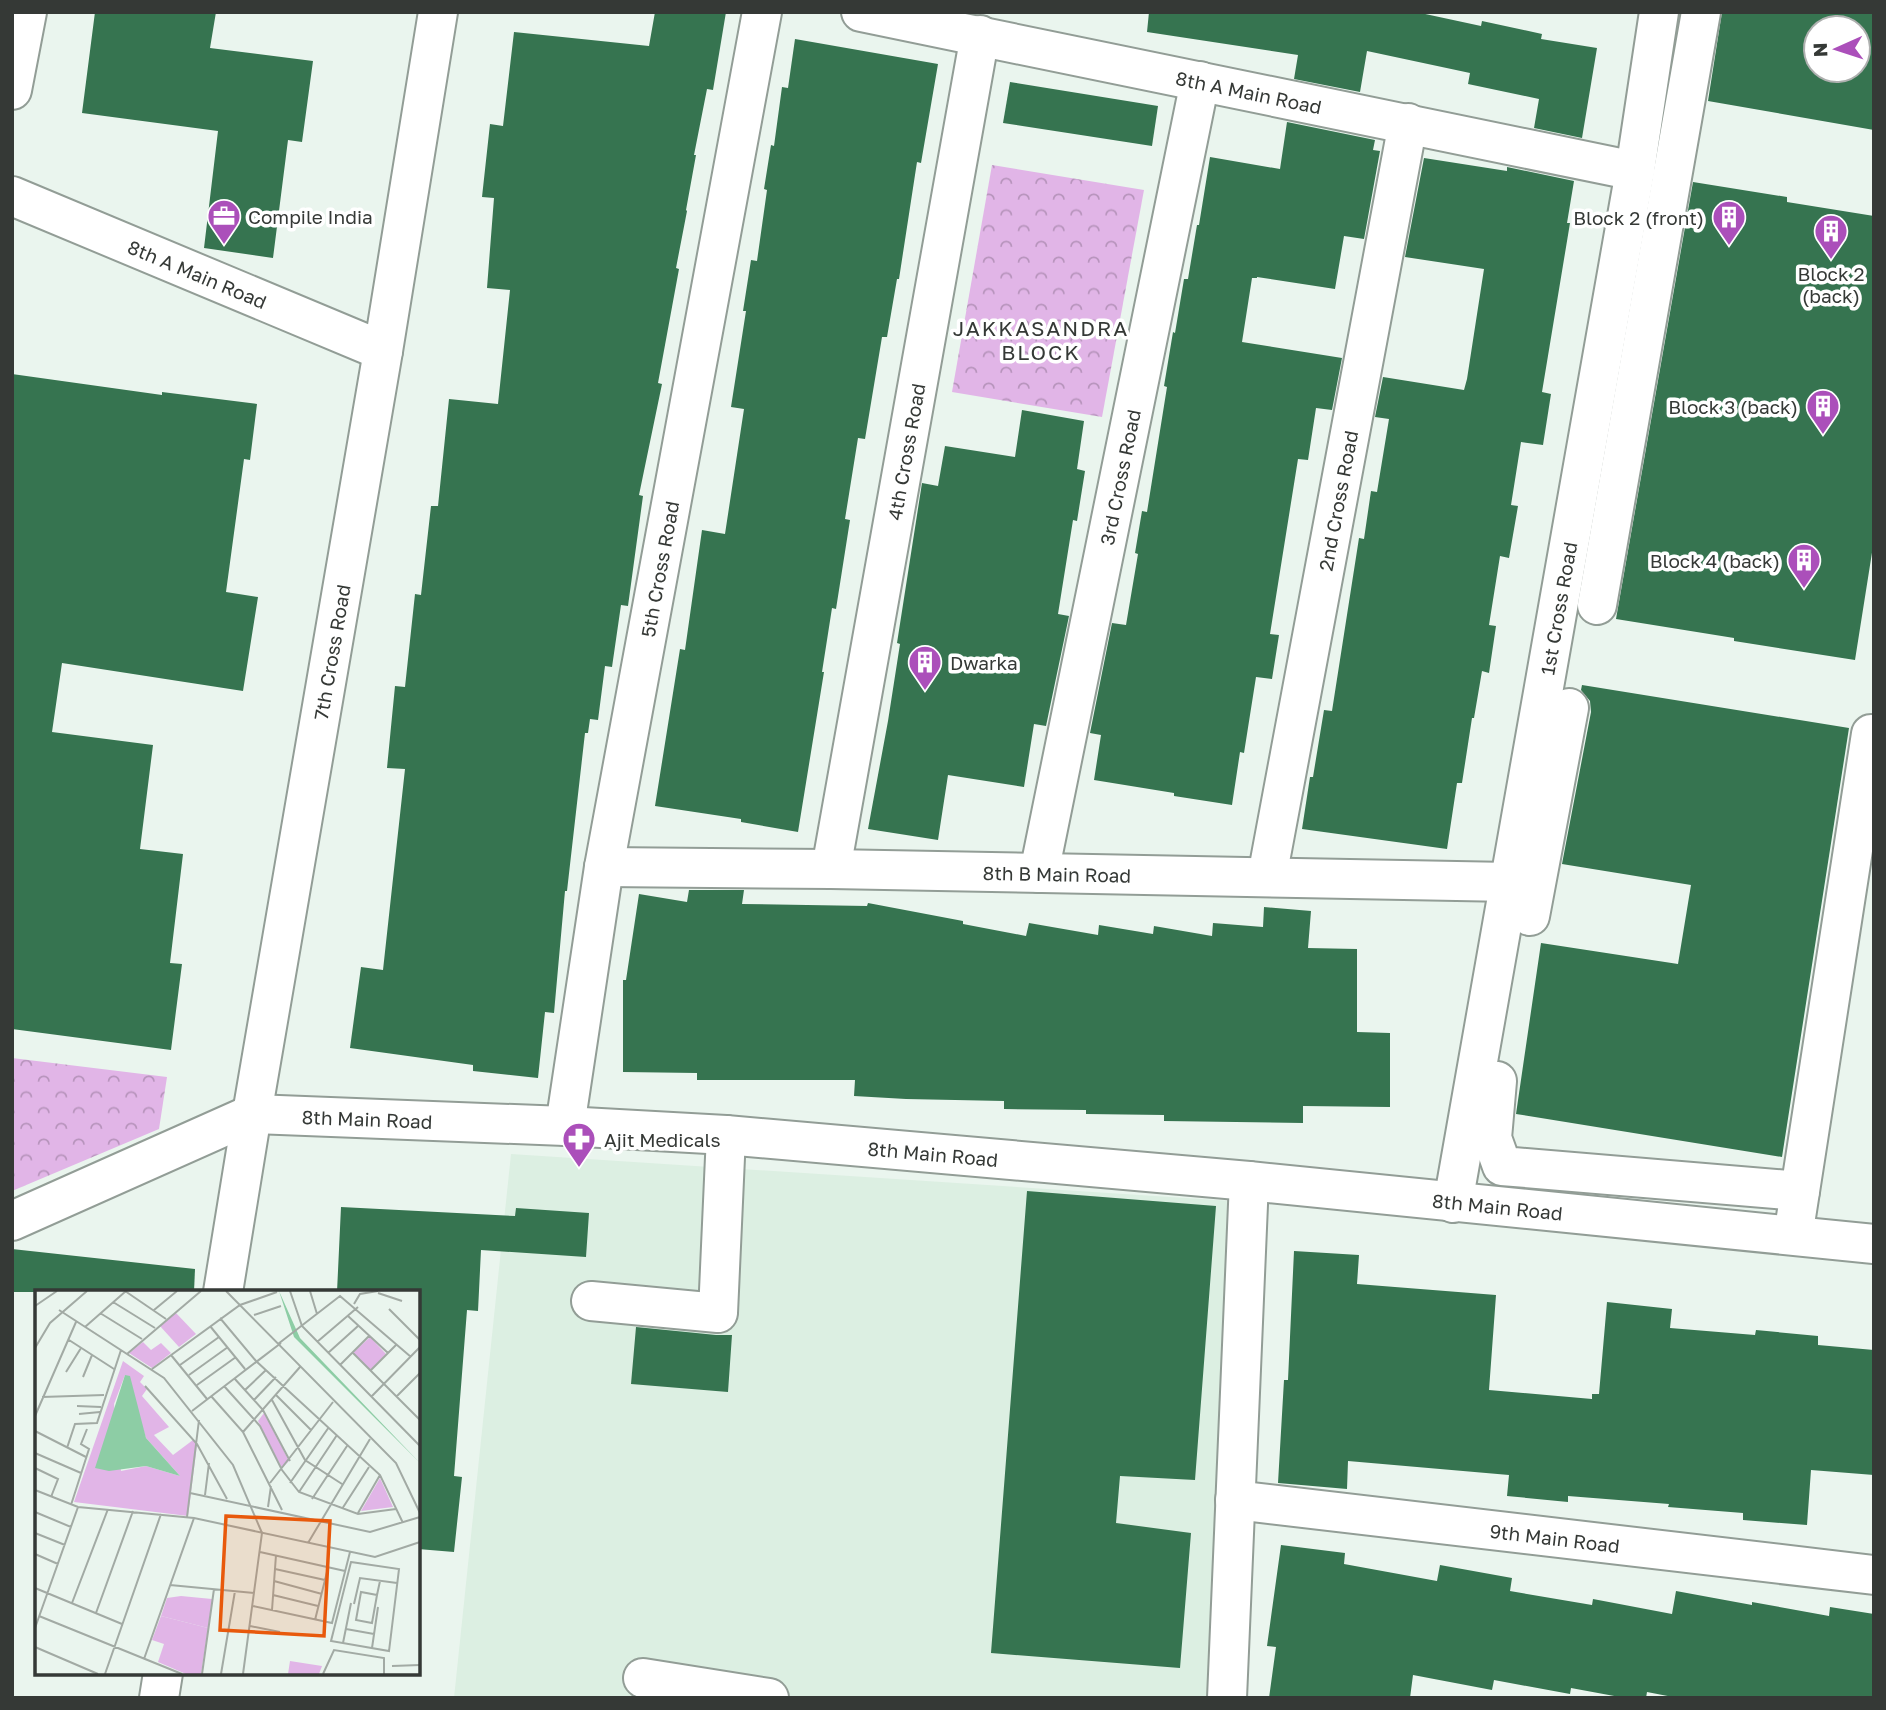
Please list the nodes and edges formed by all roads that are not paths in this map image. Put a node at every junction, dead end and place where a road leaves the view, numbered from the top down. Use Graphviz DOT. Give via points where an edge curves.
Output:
graph roads {
  1 [pos="27,12"];
  2 [pos="438,12"];
  3 [pos="762,12"];
  4 [pos="861,12"];
  5 [pos="1659,12"];
  6 [pos="1701,12"];
  7 [pos="980,35"];
  8 [pos="1200,81"];
  9 [pos="12,90"];
  10 [pos="1408,123"];
  11 [pos="1635,171"];
  12 [pos="12,196"];
  13 [pos="1608,320"];
  14 [pos="1645,327"];
  15 [pos="383,351"];
  16 [pos="1597,605"];
  17 [pos="1569,708"];
  18 [pos="1871,734"];
  19 [pos="1540,792"];
  20 [pos="604,867"];
  21 [pos="831,869"];
  22 [pos="1039,873"];
  23 [pos="1267,877"];
  24 [pos="1510,882"];
  25 [pos="252,1114"];
  26 [pos="565,1126"];
  27 [pos="726,1135"];
  28 [pos="1249,1181"];
  29 [pos="1800,1191"];
  30 [pos="1453,1203"];
  31 [pos="12,1221"];
  32 [pos="1793,1237"];
  33 [pos="1874,1244"];
  34 [pos="223,1290"];
  35 [pos="591,1301"];
  36 [pos="1235,1500"];
  37 [pos="1874,1576"];
  38 [pos="163,1675"];
  39 [pos="643,1678"];
  40 [pos="159,1698"];
  41 [pos="769,1698"];
  42 [pos="1227,1698"];
  1 -- 9 [label="street"];
  2 -- 15 [label="street, 7th Cross Road"];
  3 -- 20 [label="street, 5th Cross Road"];
  4 -- 7 [label="street, 8th A Main Road"];
  5 -- 11 [label="street, 1st Cross Road"];
  6 -- 14 [label="street"];
  7 -- 8 [label="street, 8th A Main Road"];
  7 -- 21 [label="street, 4th Cross Road"];
  8 -- 10 [label="street, 8th A Main Road"];
  8 -- 22 [label="street, 3rd Cross Road"];
  10 -- 11 [label="street, 8th A Main Road"];
  10 -- 23 [label="street, 2nd Cross Road"];
  11 -- 13 [label="street, 1st Cross Road"];
  12 -- 15 [label="street, 8th A Main Road"];
  13 -- 14 [label="street"];
  13 -- 19 [label="street, 1st Cross Road"];
  14 -- 16 [label="street"];
  15 -- 25 [label="street, 7th Cross Road"];
  17 -- 19 [label="street"];
  18 -- 29 [label="street"];
  19 -- 24 [label="street, 1st Cross Road"];
  19 -- 29 [label="street" via="1495,1091 1492,1138 1502,1166"];
  20 -- 21 [label="street, 8th B Main Road"];
  20 -- 26 [label="street, 5th Cross Road"];
  21 -- 22 [label="street, 8th B Main Road"];
  22 -- 23 [label="street, 8th B Main Road"];
  23 -- 24 [label="street, 8th B Main Road"];
  24 -- 30 [label="street, 1st Cross Road"];
  25 -- 26 [label="street, 8th Main Road"];
  25 -- 31 [label="street, 8th Main Road"];
  25 -- 34 [label="street, 7th Cross Road"];
  26 -- 27 [label="street, 8th Main Road"];
  27 -- 28 [label="street, 8th Main Road"];
  27 -- 35 [label="street" via="718,1313"];
  28 -- 30 [label="street, 8th Main Road"];
  28 -- 36 [label="street"];
  29 -- 32 [label="street"];
  30 -- 32 [label="street, 8th Main Road"];
  32 -- 33 [label="street, 8th Main Road"];
  36 -- 37 [label="street, 9th Main Road"];
  36 -- 42 [label="street"];
  38 -- 40 [label="street"];
  39 -- 41 [label="street"];
}
